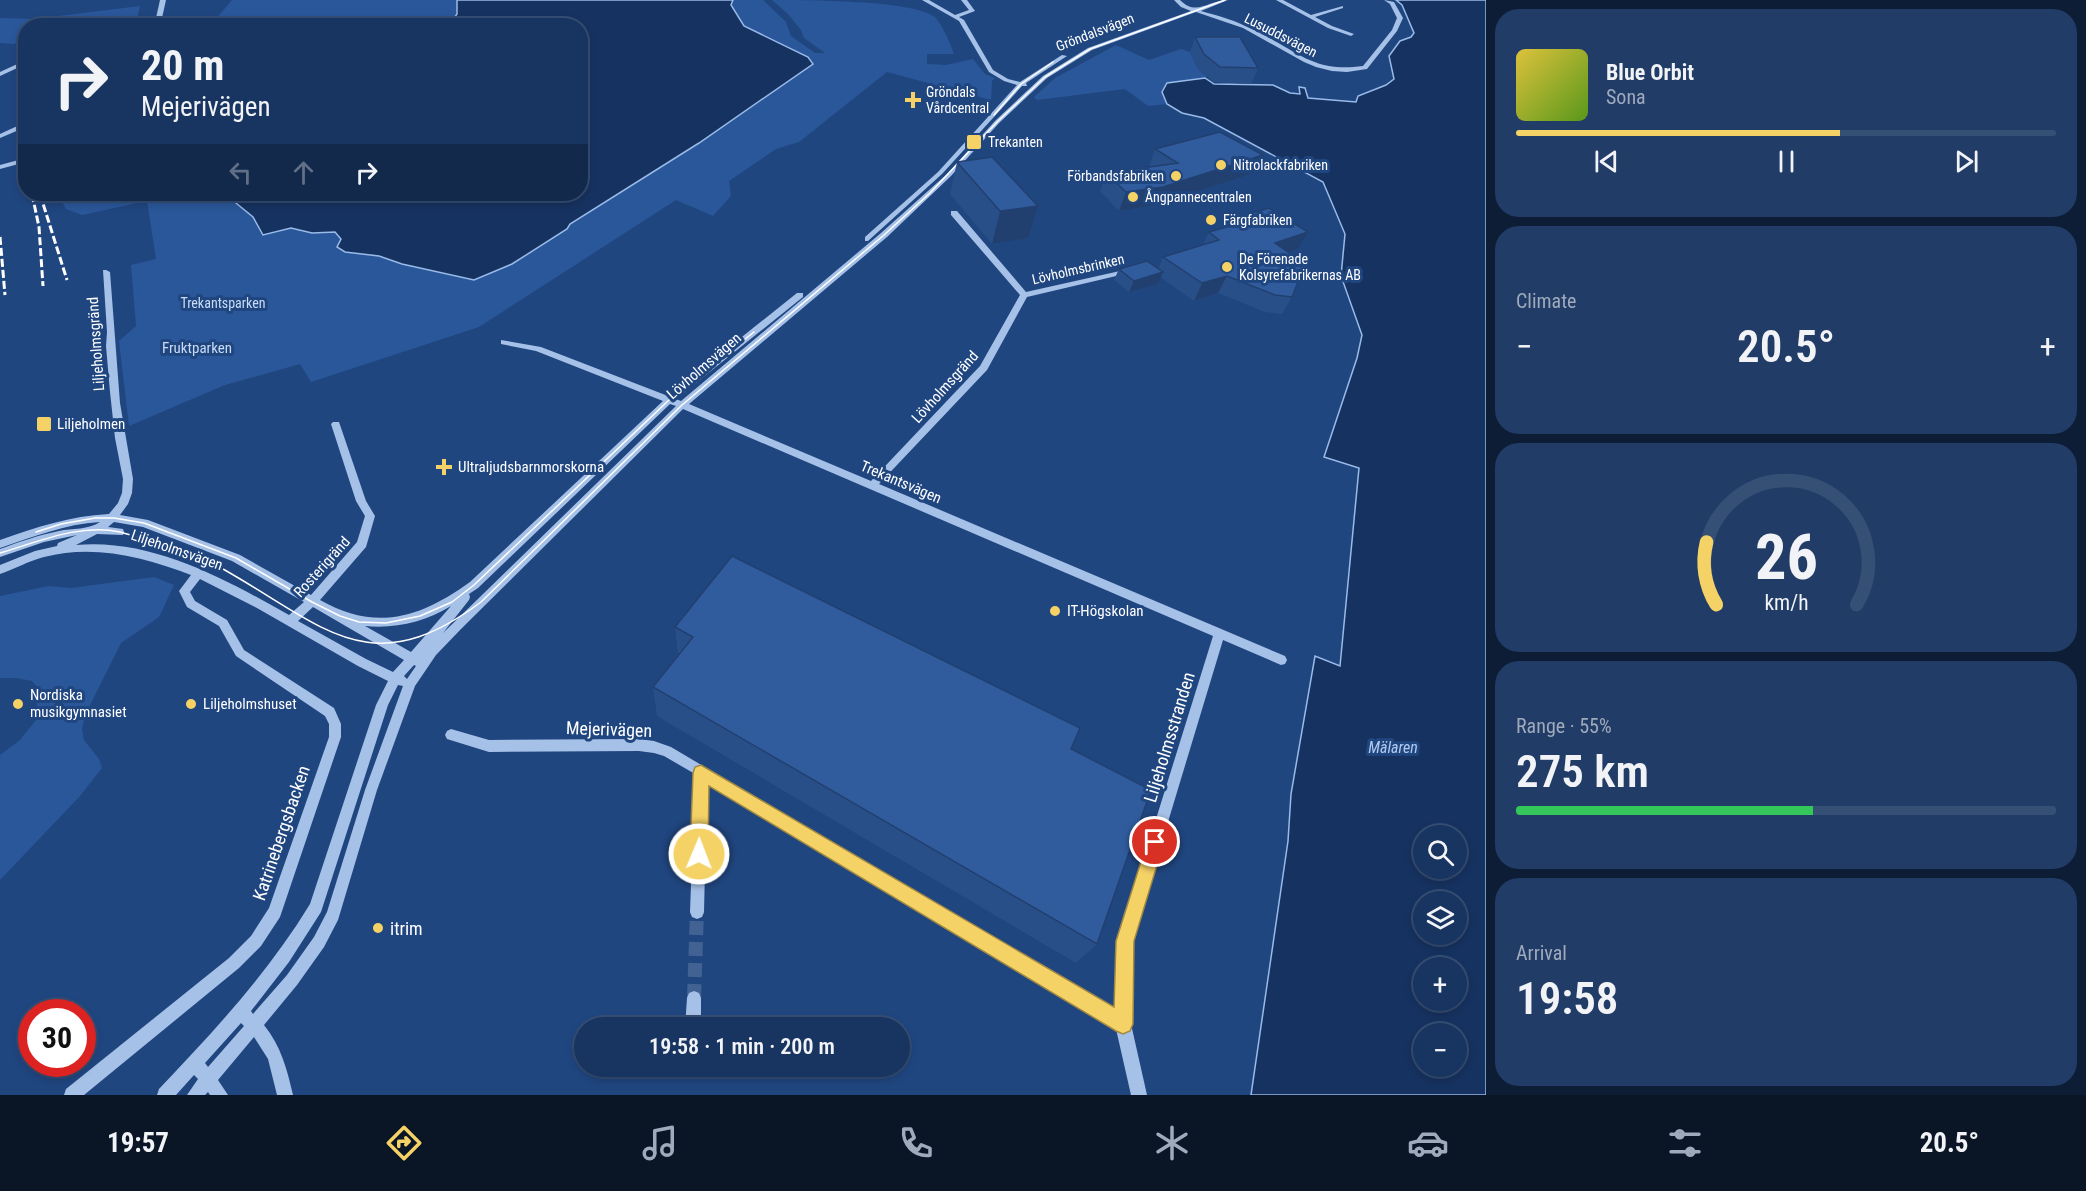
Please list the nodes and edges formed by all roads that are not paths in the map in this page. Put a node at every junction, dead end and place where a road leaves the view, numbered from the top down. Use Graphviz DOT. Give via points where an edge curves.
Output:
graph roads {
  1 [pos="163,0"];
  2 [pos="925,0"];
  3 [pos="964,0"];
  4 [pos="1177,0"];
  5 [pos="1216,0"];
  6 [pos="1226,0"];
  7 [pos="1279,0"];
  8 [pos="1388,0"];
  9 [pos="1341,7"];
  10 [pos="1194,10"];
  11 [pos="957,16"];
  12 [pos="1310,17"];
  13 [pos="159,18"];
  14 [pos="1351,34"];
  15 [pos="18,66"];
  16 [pos="0,74"];
  17 [pos="1023,82"];
  18 [pos="1036,85"];
  19 [pos="18,128"];
  20 [pos="0,136"];
  21 [pos="18,162"];
  22 [pos="0,167"];
  23 [pos="954,213"];
  24 [pos="1139,269"];
  25 [pos="106,272"];
  26 [pos="1024,295"];
  27 [pos="504,342"];
  28 [pos="669,400"];
  29 [pos="682,405"];
  30 [pos="336,424"];
  31 [pos="872,486"];
  32 [pos="114,518"];
  33 [pos="99,530"];
  34 [pos="119,532"];
  35 [pos="0,544"];
  36 [pos="51,551"];
  37 [pos="135,552"];
  38 [pos="0,553"];
  39 [pos="0,570"];
  40 [pos="198,573"];
  41 [pos="474,585"];
  42 [pos="312,602"];
  43 [pos="340,616"];
  44 [pos="409,619"];
  45 [pos="289,622"];
  46 [pos="1220,635"];
  47 [pos="411,659"];
  48 [pos="1281,660"];
  49 [pos="423,664"];
  50 [pos="395,678"];
  51 [pos="411,684"];
  52 [pos="451,735"];
  53 [pos="701,773"];
  54 [pos="697,912"];
  55 [pos="694,998"];
  56 [pos="239,1011"];
  57 [pos="693,1017"];
  58 [pos="1123,1024"];
  59 [pos="256,1025"];
  60 [pos="195,1063"];
  61 [pos="209,1081"];
  62 [pos="72,1095"];
  63 [pos="165,1095"];
  64 [pos="195,1095"];
  65 [pos="220,1095"];
  66 [pos="285,1095"];
  67 [pos="1139,1095"];
  1 -- 13 [label="street"];
  2 -- 11 [label="street"];
  3 -- 11 [label="street" via="972,12"];
  4 -- 10 [label="street"];
  5 -- 10 [label="street, Gröndalsvägen"];
  6 -- 10 [label="street, Gröndalsvägen"];
  7 -- 12 [label="street"];
  8 -- 10 [label="street, Lusuddsvägen" via="1400,18 1395,30 1371,64 1340,71 1321,69 1252,31"];
  9 -- 12 [label="street"];
  10 -- 17 [label="street, Gröndalsvägen" via="1085,47 1045,66"];
  10 -- 18 [label="street, Gröndalsvägen" via="1090,49"];
  11 -- 17 [label="street" via="983,61 997,75"];
  12 -- 14 [label="street"];
  15 -- 16 [label="street"];
  17 -- 18 [label="street"];
  17 -- 28 [label="street, Lövholmsvägen" via="940,173 876,232"];
  18 -- 29 [label="street, Lövholmsvägen" via="884,235"];
  19 -- 20 [label="street"];
  21 -- 22 [label="street"];
  23 -- 26 [label="street"];
  24 -- 26 [label="street, Lövholmsbrinken"];
  25 -- 32 [label="street, Liljeholmsgränd" via="110,346 128,478 127,490"];
  26 -- 31 [label="street, Lövholmsgränd" via="984,368"];
  27 -- 28 [label="street, Trekantsvägen" via="538,349"];
  28 -- 29 [label="street, Trekantsvägen"];
  28 -- 41 [label="street, Lövholmsvägen"];
  29 -- 31 [label="street, Trekantsvägen"];
  29 -- 49 [label="street, Lövholmsvägen"];
  30 -- 42 [label="street, Rosterigränd" via="361,501 370,516 362,544"];
  31 -- 46 [label="street, Trekantsvägen"];
  32 -- 33 [label="street, Liljeholmsgränd"];
  32 -- 34 [label="street"];
  32 -- 35 [label="street, Liljeholmsvägen" via="61,524"];
  32 -- 42 [label="street, Liljeholmsvägen" via="144,524 236,558"];
  33 -- 34 [label="street, Liljeholmsvägen"];
  33 -- 36 [label="street, Liljeholmsgränd"];
  33 -- 38 [label="street, Liljeholmsvägen" via="51,536"];
  34 -- 37 [label="street"];
  36 -- 37 [label="street, Liljeholmsvägen"];
  36 -- 39 [label="street, Liljeholmsvägen"];
  37 -- 40 [label="street, Liljeholmsvägen"];
  40 -- 45 [label="street, Liljeholmsvägen"];
  40 -- 62 [label="street, Katrinebergsbacken" via="184,591 191,604 223,623 240,653 330,712 335,737 275,912 256,941"];
  41 -- 44 [label="street, Lövholmsvägen" via="452,602"];
  41 -- 47 [label="street, Lövholmsvägen"];
  42 -- 43 [label="street, Liljeholmsvägen"];
  42 -- 45 [label="street, Rosterigränd"];
  43 -- 44 [label="street, Liljeholmsvägen" via="359,622"];
  43 -- 47 [label="street, Liljeholmsvägen"];
  45 -- 50 [label="street, Liljeholmsvägen"];
  46 -- 48 [label="street, Trekantsvägen"];
  46 -- 58 [label="street, Liljeholmsstranden" via="1125,941"];
  47 -- 49 [label="street, Liljeholmsvägen"];
  47 -- 50 [label="street, Lövholmsvägen"];
  49 -- 51 [label="street, Lövholmsvägen"];
  50 -- 51 [label="street, Liljeholmsvägen"];
  50 -- 56 [label="street" via="381,705 316,907 277,968"];
  51 -- 59 [label="street" via="371,790 333,915 319,942"];
  52 -- 53 [label="street, Mejerivägen" via="489,746 654,747"];
  53 -- 54 [label="street"];
  53 -- 58 [label="street, Mejerivägen"];
  55 -- 57 [label="street"];
  56 -- 59 [label="street"];
  56 -- 60 [label="street"];
  58 -- 67 [label="street, Liljeholmsstranden"];
  59 -- 61 [label="street"];
  59 -- 66 [label="street" via="279,1066"];
  60 -- 61 [label="street"];
  60 -- 63 [label="street"];
  61 -- 64 [label="street"];
  61 -- 65 [label="street"];
}
